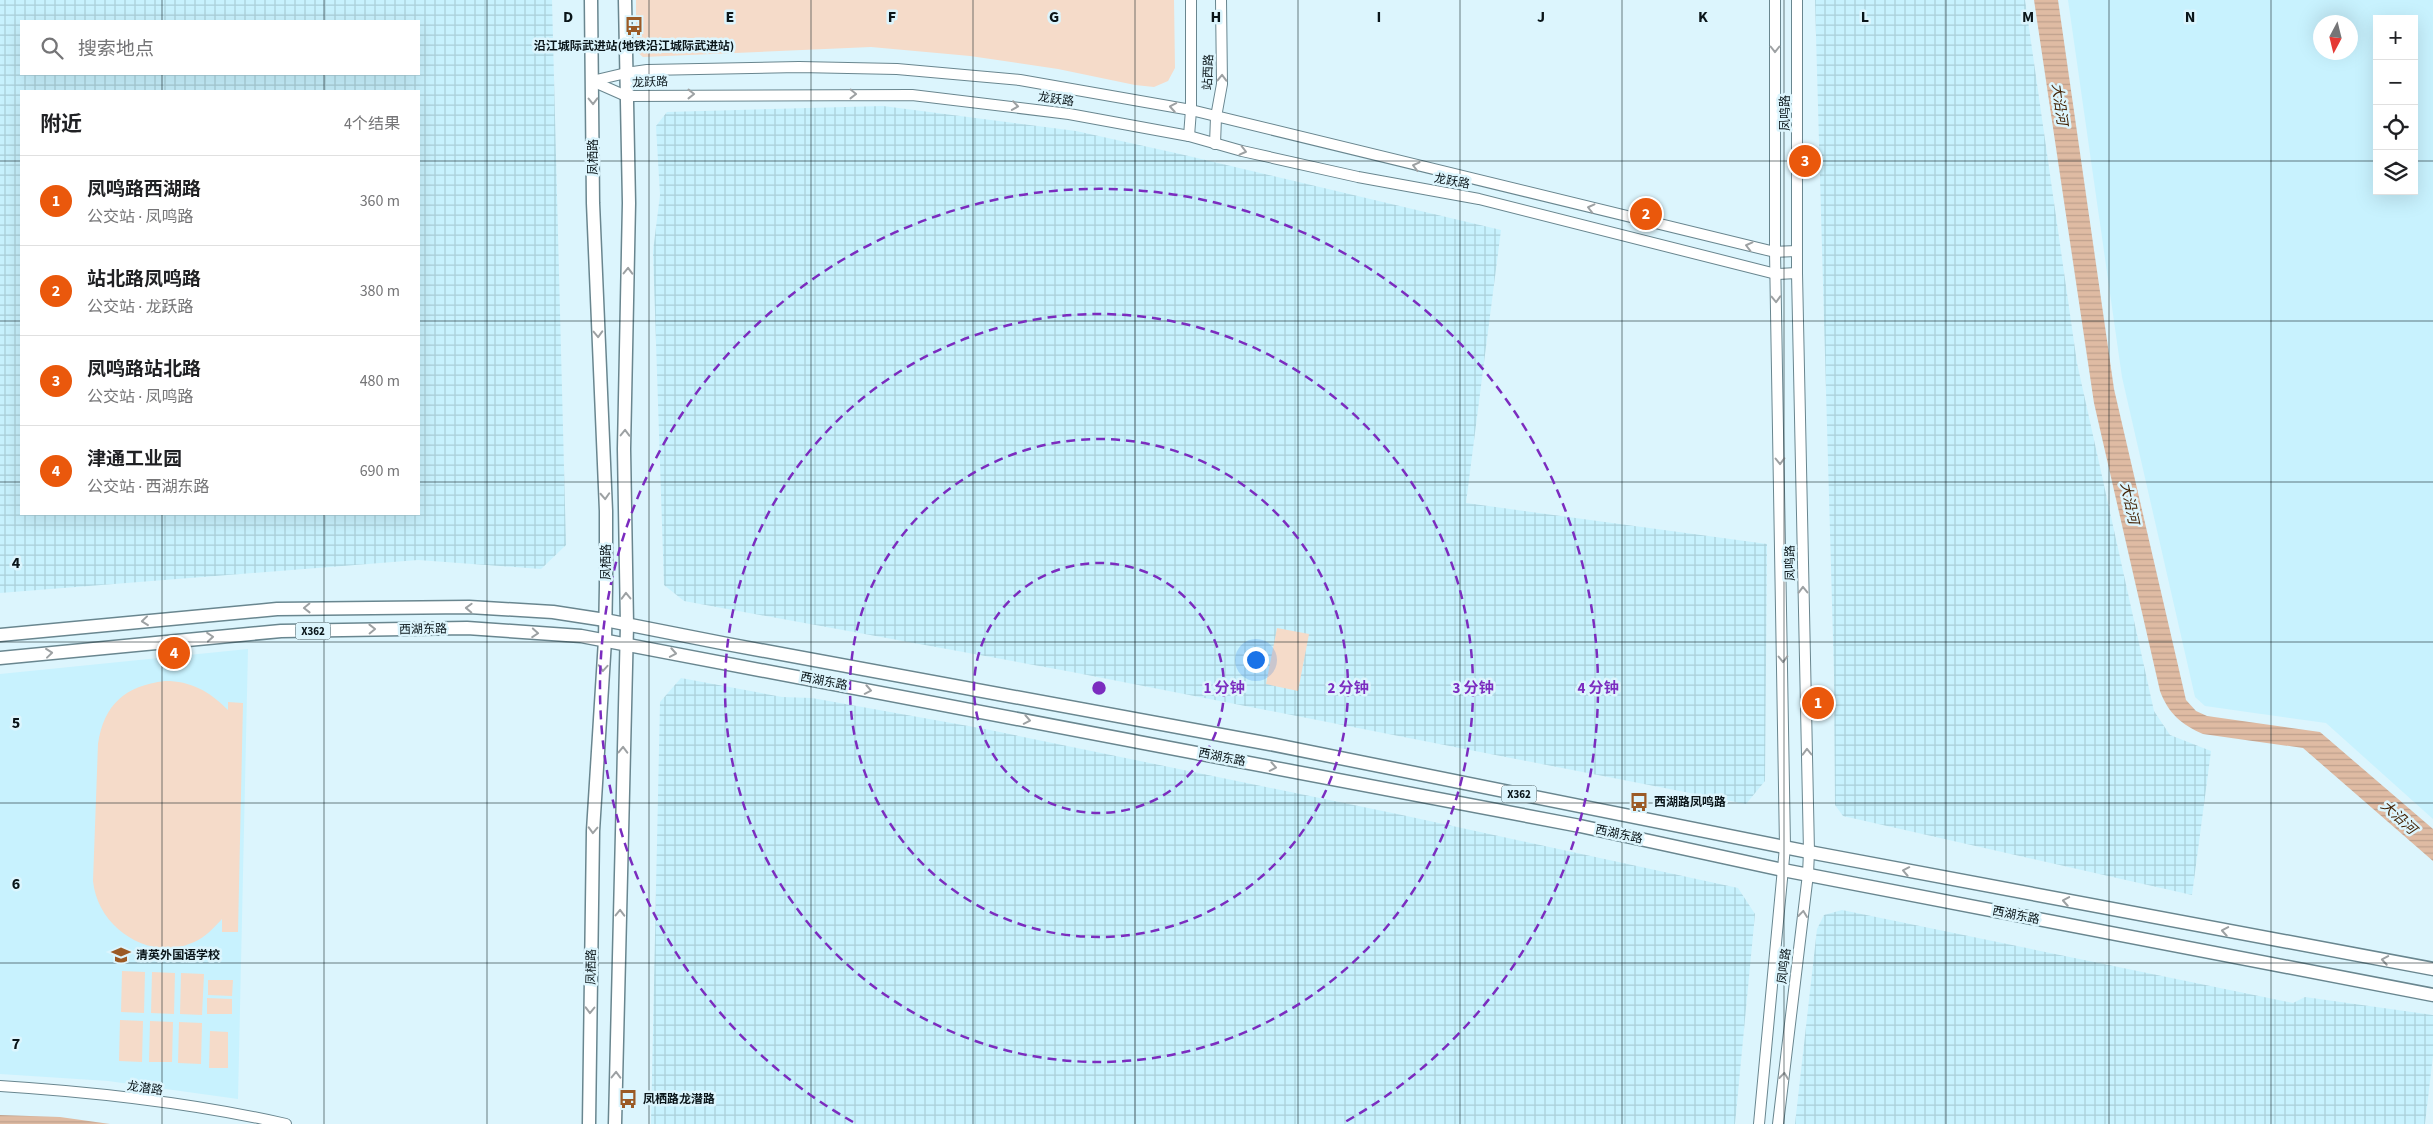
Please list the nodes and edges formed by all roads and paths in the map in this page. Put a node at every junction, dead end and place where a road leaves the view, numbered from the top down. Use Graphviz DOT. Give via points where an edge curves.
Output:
graph roads {
  1 [pos="591,0"];
  2 [pos="625,0"];
  3 [pos="1191,0"];
  4 [pos="1221,0"];
  5 [pos="1775,0"];
  6 [pos="1797,0"];
  7 [pos="626,72"];
  8 [pos="592,81"];
  9 [pos="626,96"];
  10 [pos="1191,110"];
  11 [pos="1216,117"];
  12 [pos="1189,136"];
  13 [pos="1215,144"];
  14 [pos="1797,251"];
  15 [pos="1775,252"];
  16 [pos="1797,273"];
  17 [pos="1776,274"];
  18 [pos="605,620"];
  19 [pos="626,625"];
  20 [pos="0,635"];
  21 [pos="605,640"];
  22 [pos="625,645"];
  23 [pos="0,658"];
  24 [pos="1785,847"];
  25 [pos="1809,852"];
  26 [pos="1783,870"];
  27 [pos="1808,874"];
  28 [pos="2433,969"];
  29 [pos="2433,995"];
  30 [pos="0,1086"];
  31 [pos="286,1124"];
  32 [pos="589,1124"];
  33 [pos="615,1124"];
  34 [pos="1758,1124"];
  35 [pos="1778,1124"];
  1 -- 8 [label="main road, 凤栖路"];
  2 -- 7 [label="main road, 凤栖路"];
  3 -- 10 [label="street, 站西路"];
  11 -- 4 [label="street, 站西路, one-way" via="1222,84"];
  5 -- 15 [label="street, 凤鸣路, one-way"];
  6 -- 14 [label="street, 凤鸣路"];
  7 -- 8 [label="street, 龙跃路"];
  7 -- 9 [label="main road, 凤栖路"];
  10 -- 7 [label="street, 龙跃路, one-way" via="1020,80 897,69 799,67"];
  8 -- 9 [label="street, 龙跃路"];
  8 -- 18 [label="main road, 凤栖路, one-way" via="606,511"];
  9 -- 12 [label="street, 龙跃路, one-way" via="912,95 1069,114"];
  19 -- 9 [label="main road, 凤栖路, one-way" via="624,449 629,203"];
  10 -- 11 [label="street, 龙跃路"];
  10 -- 12 [label="street, 站西路"];
  11 -- 13 [label="street, 站西路"];
  15 -- 11 [label="street, 龙跃路, one-way"];
  12 -- 13 [label="street, 龙跃路"];
  13 -- 17 [label="street, 龙跃路, one-way" via="1358,177 1479,199"];
  14 -- 15 [label="street, 龙跃路"];
  14 -- 16 [label="street, 凤鸣路"];
  15 -- 17 [label="street, 凤鸣路"];
  16 -- 17 [label="street, 龙跃路"];
  25 -- 16 [label="street, 凤鸣路, one-way"];
  17 -- 24 [label="street, 凤鸣路, one-way"];
  18 -- 19 [label="main road, 西湖东路 / X362"];
  18 -- 20 [label="main road, 西湖东路 / X362, one-way" via="553,612 469,607 277,609"];
  18 -- 21 [label="main road, 凤栖路"];
  19 -- 22 [label="main road, 凤栖路"];
  19 -- 24 [label="main road, 西湖东路 / X362" via="1270,744"];
  21 -- 22 [label="main road, 西湖东路 / X362"];
  23 -- 21 [label="main road, 西湖东路 / X362, one-way" via="281,631 467,628"];
  21 -- 32 [label="main road, 凤栖路, one-way" via="593,831"];
  22 -- 26 [label="main road, 西湖东路 / X362, one-way" via="1580,826"];
  33 -- 22 [label="main road, 凤栖路, one-way"];
  24 -- 25 [label="main road, 西湖东路 / X362"];
  24 -- 26 [label="street, 凤鸣路"];
  25 -- 27 [label="street, 凤鸣路"];
  28 -- 25 [label="main road, 西湖东路 / X362, one-way"];
  26 -- 27 [label="main road, 西湖东路 / X362"];
  26 -- 34 [label="street, 凤鸣路"];
  27 -- 29 [label="main road, 西湖东路 / X362"];
  35 -- 27 [label="street, 凤鸣路, one-way"];
  30 -- 31 [label="street, 龙潜路" via="74,1091 245,1115"];
}
